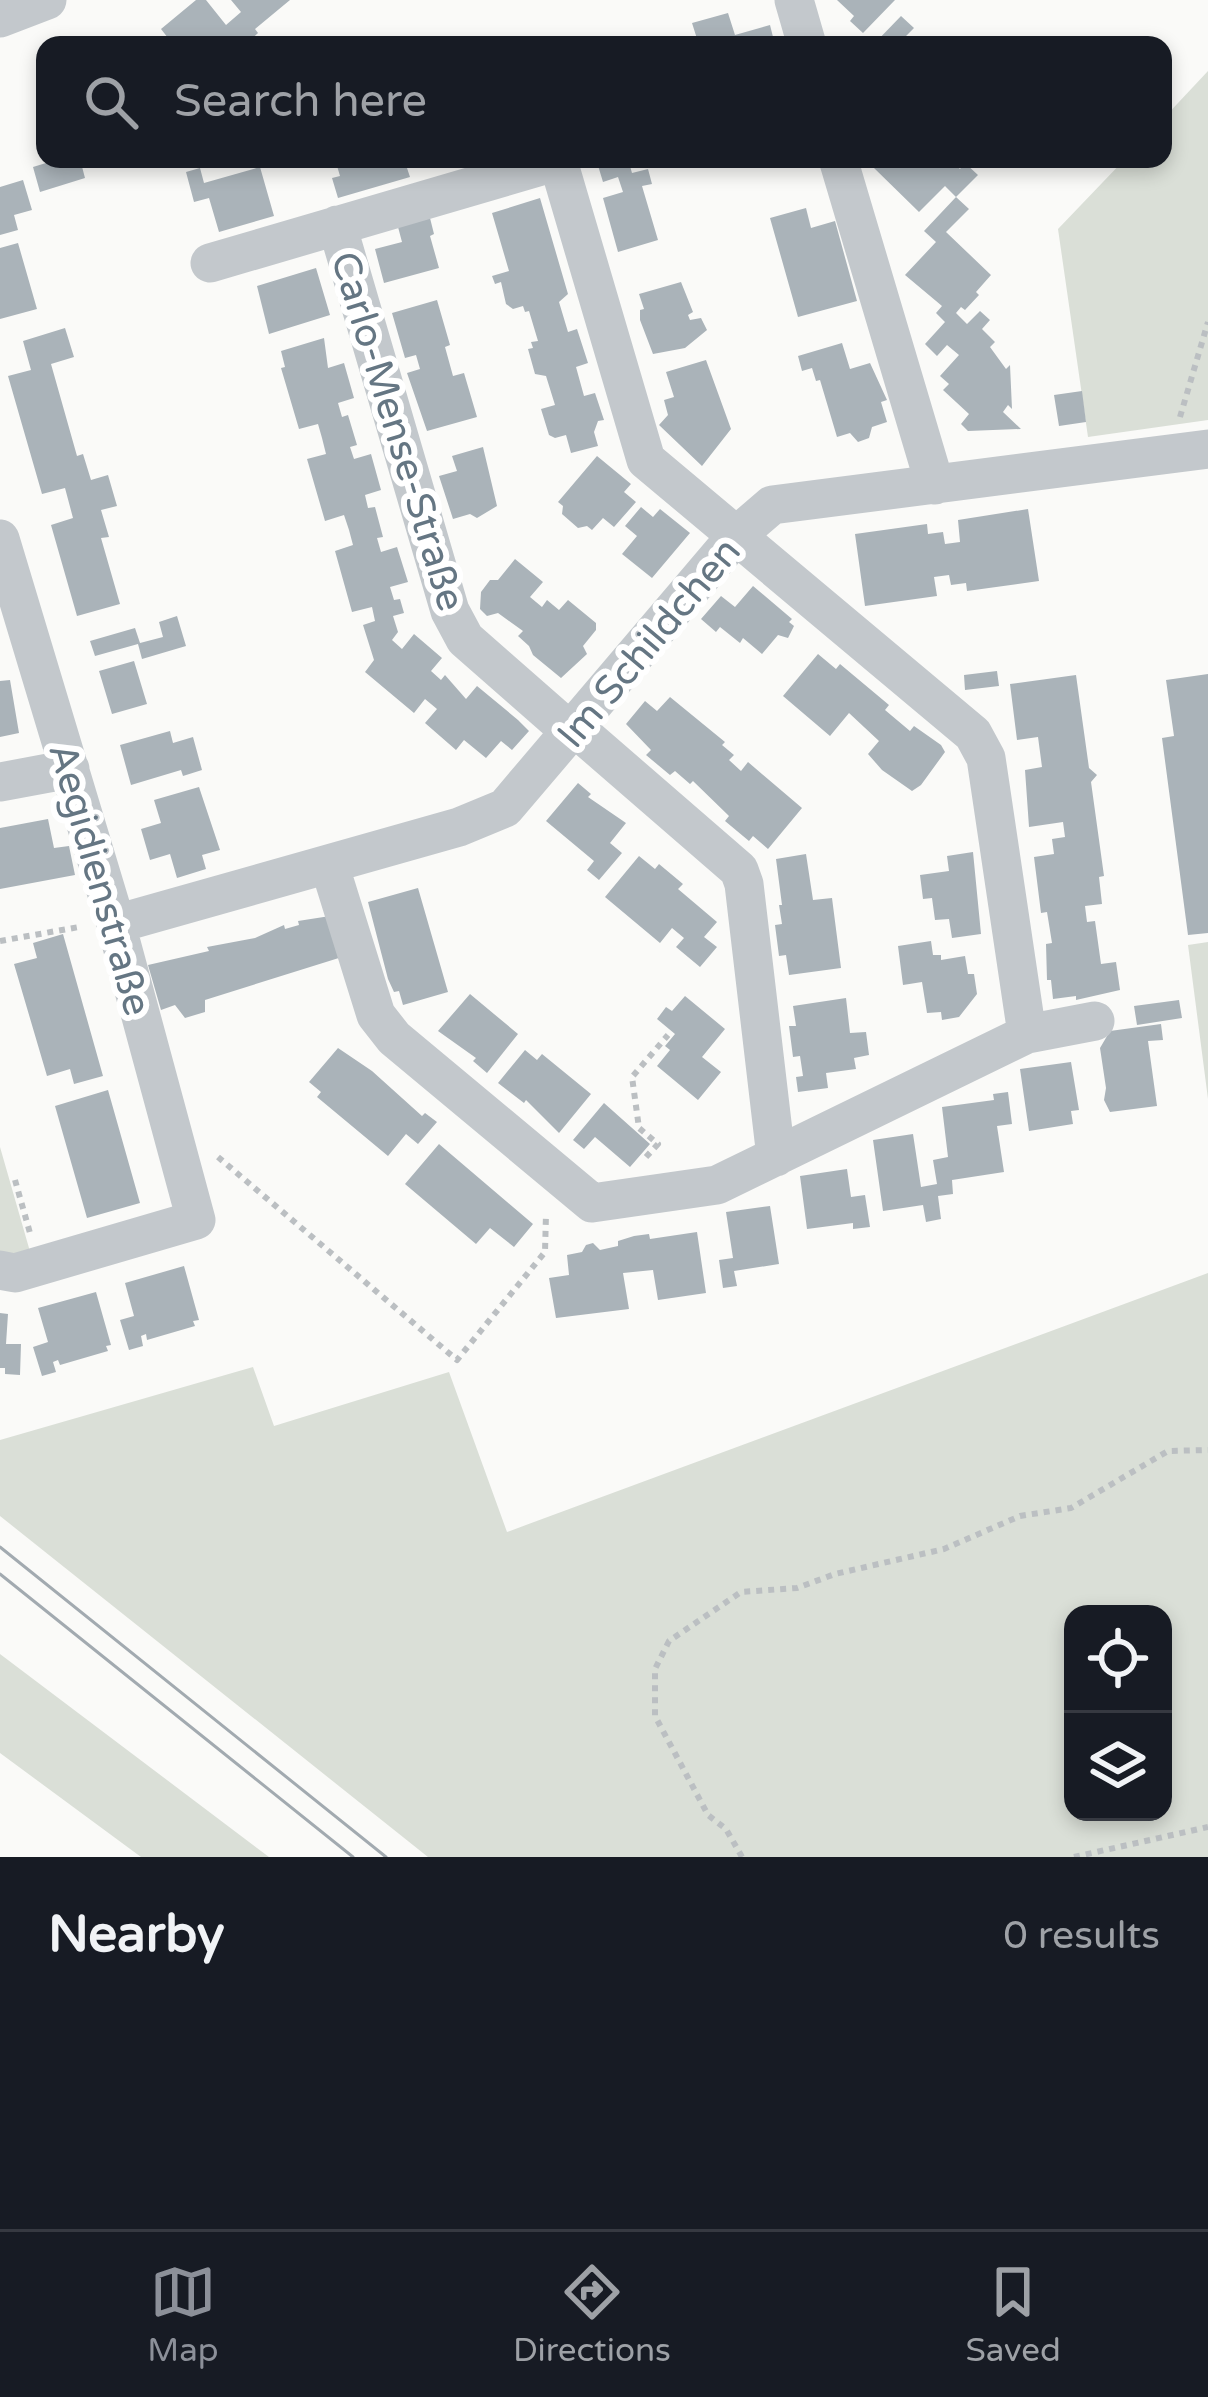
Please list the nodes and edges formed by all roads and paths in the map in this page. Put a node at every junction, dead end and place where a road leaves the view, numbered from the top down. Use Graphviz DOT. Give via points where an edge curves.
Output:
graph roads {
  1 [pos="47,0"];
  2 [pos="794,0"];
  3 [pos="0,18"];
  4 [pos="804,36"];
  5 [pos="534,168"];
  6 [pos="560,168"];
  7 [pos="841,168"];
  8 [pos="337,226"];
  9 [pos="210,263"];
  10 [pos="1208,322"];
  11 [pos="1189,452"];
  12 [pos="935,485"];
  13 [pos="736,536"];
  14 [pos="0,539"];
  15 [pos="573,730"];
  16 [pos="70,769"];
  17 [pos="0,782"];
  18 [pos="329,864"];
  19 [pos="116,924"];
  20 [pos="0,941"];
  21 [pos="1095,1022"];
  22 [pos="1027,1034"];
  23 [pos="668,1035"];
  24 [pos="776,1156"];
  25 [pos="217,1157"];
  26 [pos="645,1158"];
  27 [pos="556,1176"];
  28 [pos="15,1180"];
  29 [pos="20,1268"];
  30 [pos="1208,1450"];
  31 [pos="1208,1827"];
  32 [pos="742,1857"];
  33 [pos="1074,1857"];
  1 -- 3 [label="street"];
  2 -- 4 [label="street"];
  5 -- 8 [label="street"];
  6 -- 13 [label="street" via="646,460"];
  7 -- 12 [label="street"];
  8 -- 9 [label="street"];
  8 -- 15 [label="street, Carlo-Mense-Straße" via="450,611 465,639"];
  10 -- 11 [label="path"];
  11 -- 12 [label="street, Im Schildchen"];
  12 -- 13 [label="street, Im Schildchen" via="772,506"];
  13 -- 15 [label="street, Im Schildchen"];
  13 -- 22 [label="street" via="981,746"];
  14 -- 16 [label="street, Aegidienstraße"];
  15 -- 18 [label="street, Im Schildchen" via="505,808"];
  15 -- 24 [label="street, Carlo-Mense-Straße" via="739,870"];
  16 -- 17 [label="street"];
  16 -- 19 [label="street, Aegidienstraße"];
  18 -- 19 [label="street, Im Schildchen"];
  18 -- 27 [label="street" via="376,1016"];
  19 -- 20 [label="path"];
  19 -- 29 [label="street, Aegidienstraße" via="196,1220"];
  21 -- 22 [label="street"];
  22 -- 24 [label="street"];
  23 -- 26 [label="path" via="632,1077 639,1128 658,1144"];
  24 -- 27 [label="street" via="717,1185 592,1203"];
  25 -- 27 [label="path" via="457,1360 545,1252"];
  28 -- 29 [label="path"];
  30 -- 32 [label="path" via="1168,1451 1071,1508 1020,1516 944,1549 797,1588 741,1592 669,1641 656,1669 655,1716 708,1815"];
  31 -- 33 [label="path"];
}
